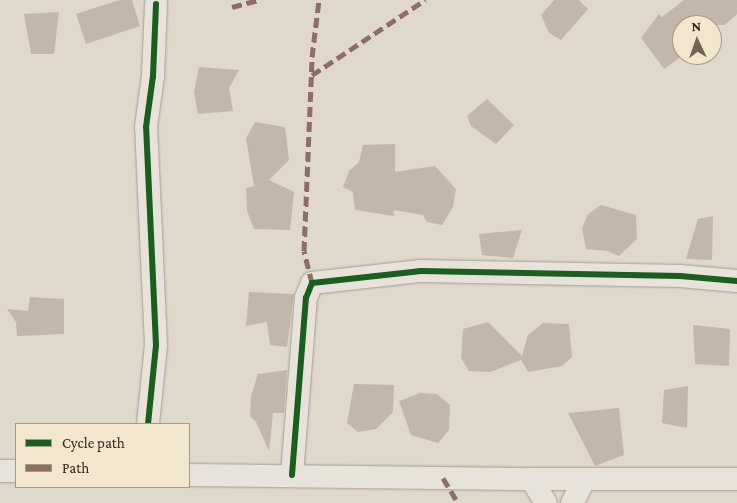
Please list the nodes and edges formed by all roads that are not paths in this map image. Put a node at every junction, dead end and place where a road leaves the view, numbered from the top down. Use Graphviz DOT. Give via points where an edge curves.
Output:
graph roads {
  1 [pos="156,4"];
  2 [pos="737,281"];
  3 [pos="148,423"];
  4 [pos="0,471"];
  5 [pos="15,471"];
  6 [pos="190,475"];
  7 [pos="292,475"];
  8 [pos="531,479"];
  9 [pos="585,479"];
  10 [pos="737,479"];
  11 [pos="546,503"];
  12 [pos="572,503"];
  1 -- 3 [label="street" via="153,76 146,127 156,345"];
  2 -- 7 [label="street" via="680,276 421,271 312,283 306,298"];
  4 -- 5 [label="street"];
  6 -- 7 [label="street"];
  7 -- 8 [label="street"];
  8 -- 9 [label="street"];
  8 -- 11 [label="street"];
  9 -- 10 [label="street"];
  9 -- 12 [label="street"];
}
